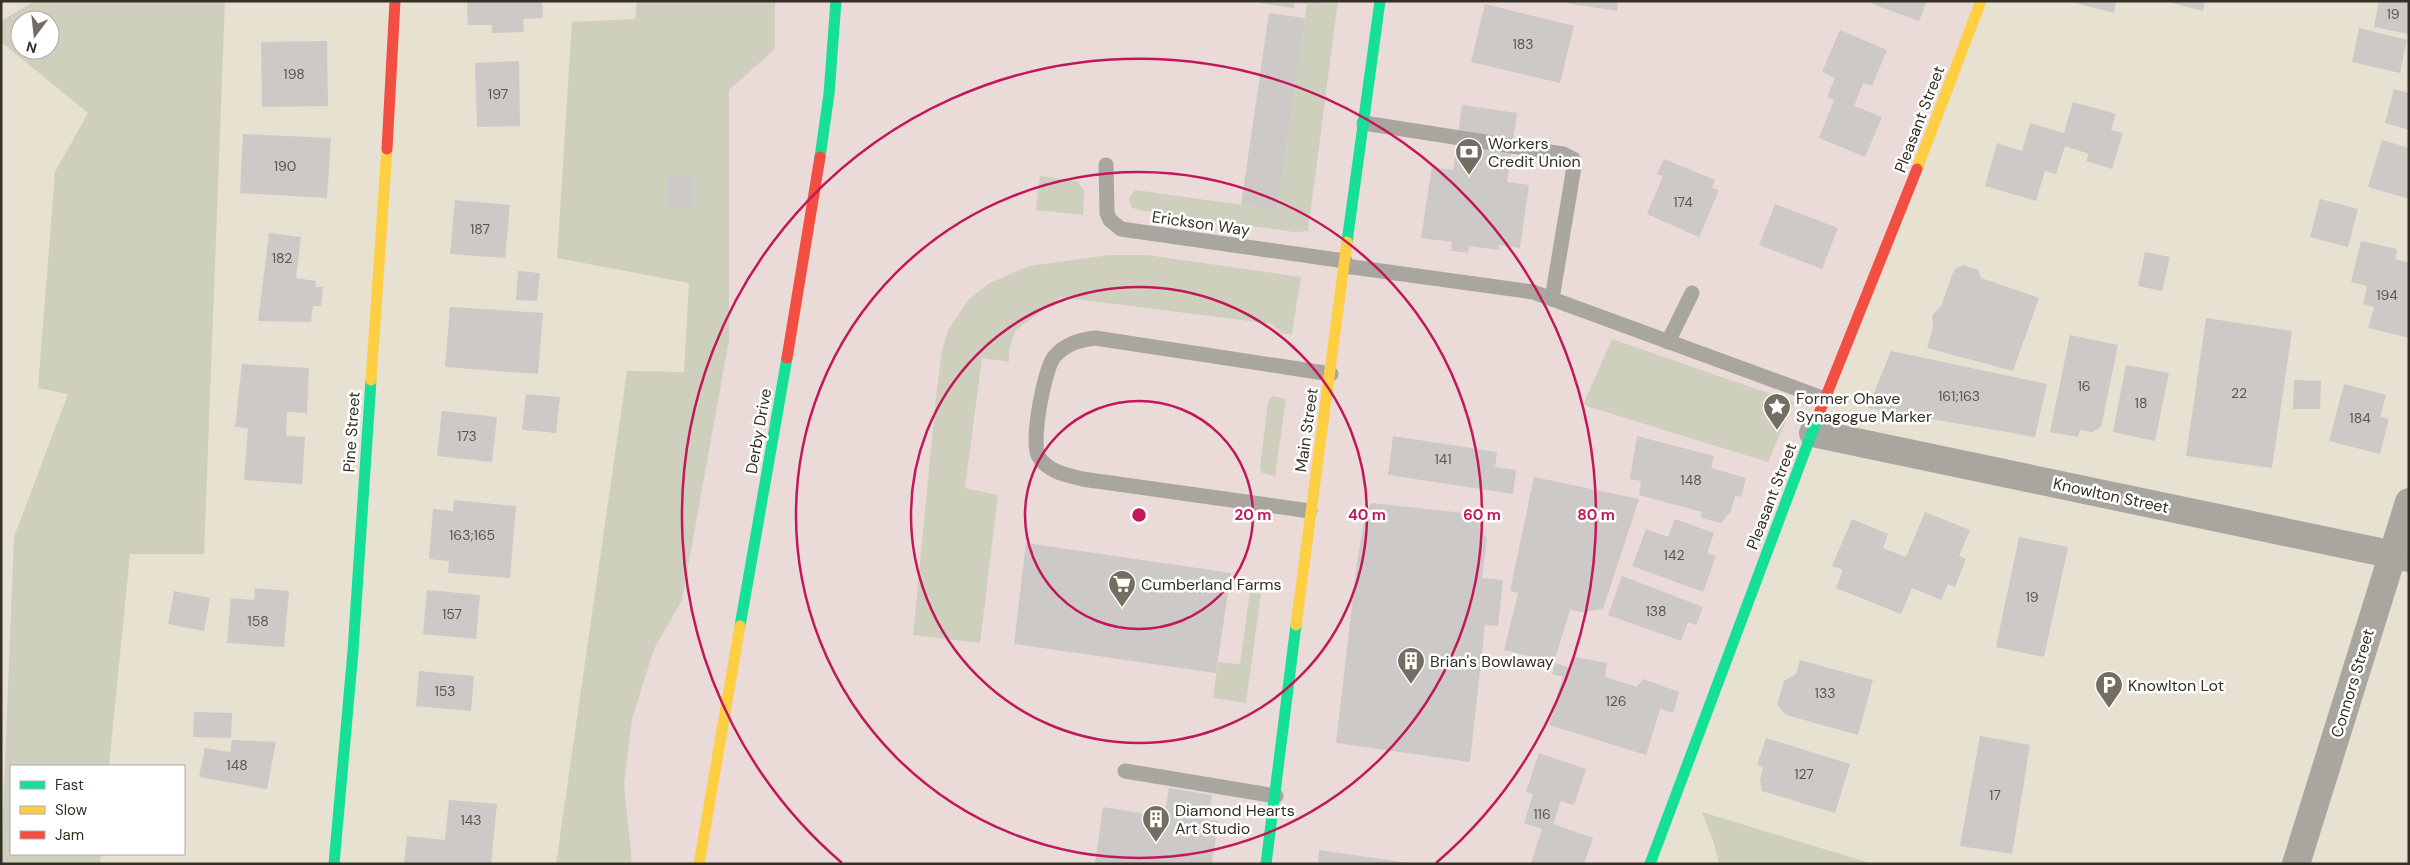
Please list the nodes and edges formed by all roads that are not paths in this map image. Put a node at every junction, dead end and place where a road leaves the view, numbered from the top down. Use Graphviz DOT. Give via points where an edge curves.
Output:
graph roads {
  1 [pos="395,1"];
  2 [pos="836,1"];
  3 [pos="1380,1"];
  4 [pos="1981,1"];
  5 [pos="1364,123"];
  6 [pos="1106,165"];
  7 [pos="1345,264"];
  8 [pos="1692,293"];
  9 [pos="1552,299"];
  10 [pos="1668,342"];
  11 [pos="1330,374"];
  12 [pos="1825,399"];
  13 [pos="1813,433"];
  14 [pos="2409,502"];
  15 [pos="1310,511"];
  16 [pos="2400,557"];
  17 [pos="1125,771"];
  18 [pos="1276,796"];
  19 [pos="334,864"];
  20 [pos="699,864"];
  21 [pos="1266,864"];
  22 [pos="1650,864"];
  23 [pos="2296,864"];
  1 -- 19 [label="street, Pine Street" via="353,641"];
  2 -- 20 [label="street, Derby Drive" via="828,94 809,228"];
  3 -- 5 [label="street, Main Street"];
  4 -- 12 [label="street, Pleasant Street"];
  5 -- 7 [label="street, Main Street"];
  5 -- 9 [label="lane" via="1573,158"];
  6 -- 7 [label="lane, Erickson Way" via="1107,213 1110,220 1122,229"];
  7 -- 9 [label="lane, Erickson Way" via="1512,288"];
  7 -- 11 [label="street, Main Street"];
  8 -- 10 [label="lane"];
  9 -- 10 [label="lane, Erickson Way"];
  10 -- 12 [label="lane, Erickson Way"];
  11 -- 15 [label="street, Main Street"];
  11 -- 15 [label="lane" via="1095,338 1078,340 1053,358 1046,378 1036,436 1035,449 1039,459 1054,471 1082,479"];
  12 -- 13 [label="street, Pleasant Street"];
  13 -- 16 [label="street, Knowlton Street"];
  13 -- 22 [label="street, Pleasant Street"];
  14 -- 16 [label="street, Connors Street"];
  15 -- 18 [label="street, Main Street"];
  16 -- 23 [label="street, Connors Street"];
  17 -- 18 [label="lane"];
  18 -- 21 [label="street, Main Street"];
}
